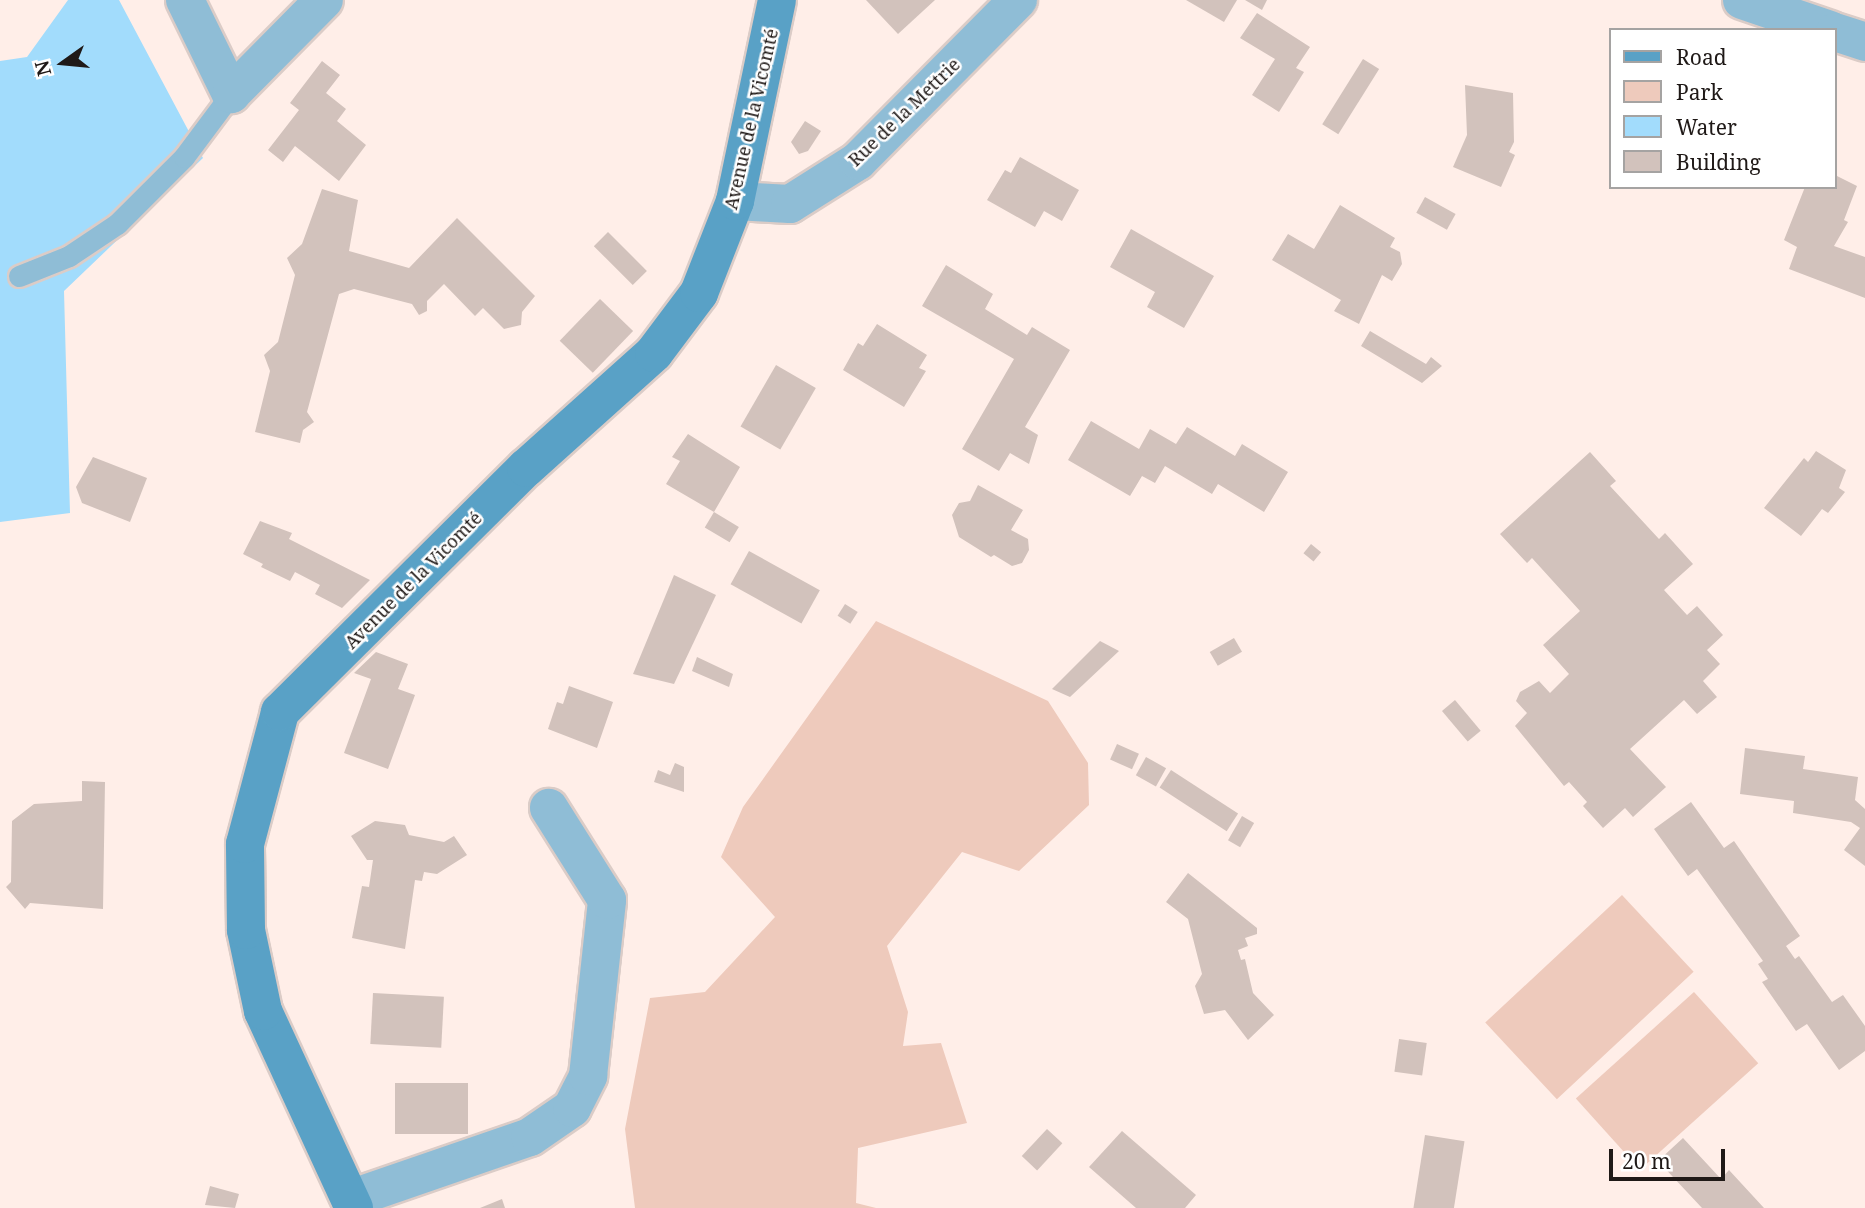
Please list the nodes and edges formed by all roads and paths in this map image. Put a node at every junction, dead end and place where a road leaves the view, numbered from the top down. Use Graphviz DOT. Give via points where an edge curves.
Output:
graph roads {
  1 [pos="185,0"];
  2 [pos="324,0"];
  3 [pos="778,0"];
  4 [pos="1018,0"];
  5 [pos="1742,0"];
  6 [pos="1824,28"];
  7 [pos="1837,33"];
  8 [pos="1865,42"];
  9 [pos="231,94"];
  10 [pos="735,201"];
  11 [pos="19,276"];
  12 [pos="549,808"];
  13 [pos="352,1204"];
  1 -- 9 [label="street"];
  2 -- 9 [label="street"];
  3 -- 10 [label="main road, Avenue de la Vicomté"];
  4 -- 10 [label="street, Rue de la Mettrie" via="858,161 790,204"];
  5 -- 6 [label="street"];
  7 -- 8 [label="street"];
  9 -- 11 [label="lane" via="184,157 117,224 69,256"];
  10 -- 13 [label="main road, Avenue de la Vicomté" via="699,293 654,353 526,468 280,712 245,844 246,930 263,1011"];
  12 -- 13 [label="street" via="607,900 589,1076 572,1108 530,1137"];
}
